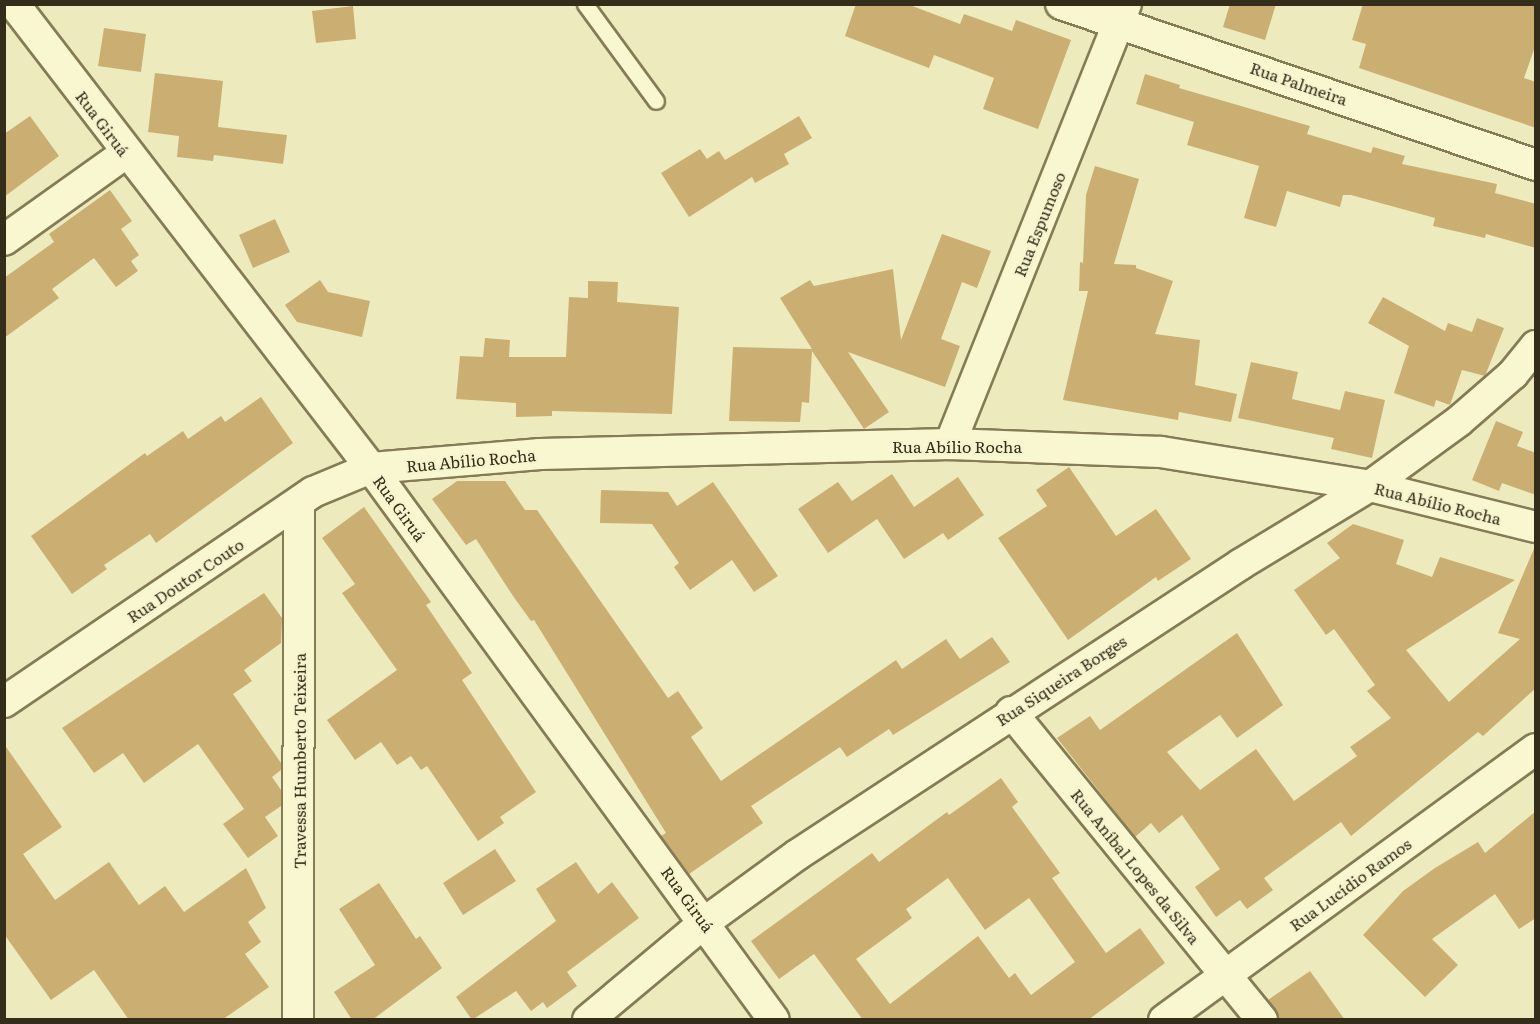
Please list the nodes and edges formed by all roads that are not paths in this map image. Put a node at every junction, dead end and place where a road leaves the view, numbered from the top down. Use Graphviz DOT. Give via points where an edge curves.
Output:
graph roads {
  1 [pos="14,4"];
  2 [pos="585,4"];
  3 [pos="1061,4"];
  4 [pos="1123,13"];
  5 [pos="656,101"];
  6 [pos="126,153"];
  7 [pos="1536,165"];
  8 [pos="4,240"];
  9 [pos="1536,346"];
  10 [pos="950,444"];
  11 [pos="371,468"];
  12 [pos="1370,486"];
  13 [pos="300,503"];
  14 [pos="1536,526"];
  15 [pos="4,702"];
  16 [pos="1011,712"];
  17 [pos="1536,749"];
  18 [pos="705,922"];
  19 [pos="1225,974"];
  20 [pos="298,1020"];
  21 [pos="588,1020"];
  22 [pos="774,1020"];
  23 [pos="1164,1020"];
  24 [pos="1262,1020"];
  1 -- 6 [label="street, Rua Giruá"];
  2 -- 5 [label="lane"];
  3 -- 4 [label="street, Rua Palmeira"];
  4 -- 7 [label="street, Rua Palmeira"];
  4 -- 10 [label="street, Rua Espumoso"];
  6 -- 8 [label="street"];
  6 -- 11 [label="street, Rua Giruá"];
  9 -- 12 [label="street, Rua Siqueira Borges" via="1513,374 1459,421"];
  10 -- 11 [label="street, Rua Abílio Rocha" via="540,454"];
  10 -- 12 [label="street, Rua Abílio Rocha" via="1161,452"];
  11 -- 13 [label="street, Rua Doutor Couto" via="313,492"];
  11 -- 18 [label="street, Rua Giruá"];
  12 -- 14 [label="street, Rua Abílio Rocha"];
  12 -- 16 [label="street, Rua Siqueira Borges"];
  13 -- 15 [label="street, Rua Doutor Couto"];
  13 -- 20 [label="street, Travessa Humberto Teixeira"];
  16 -- 18 [label="street, Rua Siqueira Borges" via="797,855"];
  16 -- 19 [label="street, Rua Aníbal Lopes da Silva"];
  17 -- 19 [label="street, Rua Lucídio Ramos"];
  18 -- 21 [label="street, Rua Siqueira Borges"];
  18 -- 22 [label="street, Rua Giruá"];
  19 -- 23 [label="street, Rua Lucídio Ramos"];
  19 -- 24 [label="street, Rua Aníbal Lopes da Silva"];
}
